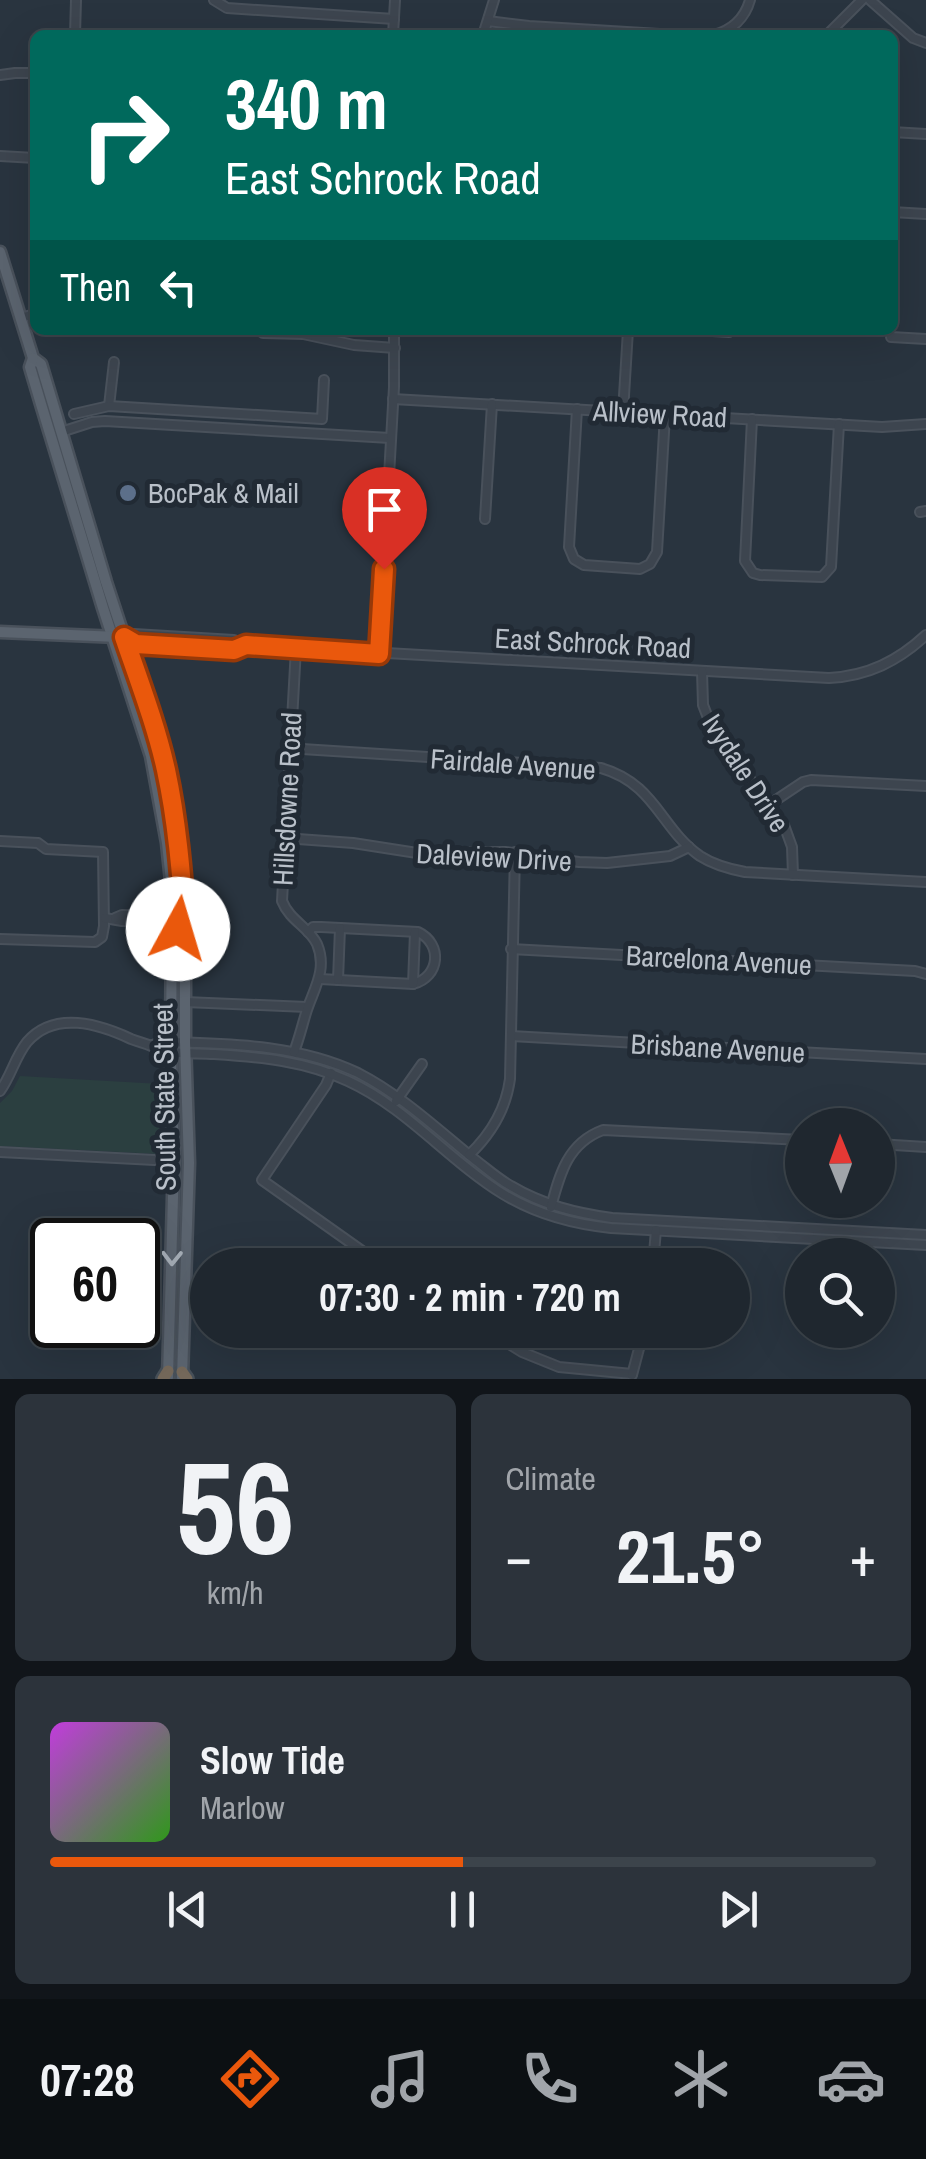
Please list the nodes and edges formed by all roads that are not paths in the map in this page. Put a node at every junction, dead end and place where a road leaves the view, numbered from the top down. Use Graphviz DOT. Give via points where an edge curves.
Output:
graph roads {
  1 [pos="76,0"];
  2 [pos="214,0"];
  3 [pos="395,0"];
  4 [pos="494,0"];
  5 [pos="750,0"];
  6 [pos="862,0"];
  7 [pos="870,0"];
  8 [pos="394,19"];
  9 [pos="488,20"];
  10 [pos="75,30"];
  11 [pos="393,30"];
  12 [pos="485,30"];
  13 [pos="595,30"];
  14 [pos="728,30"];
  15 [pos="832,30"];
  16 [pos="926,44"];
  17 [pos="30,73"];
  18 [pos="0,75"];
  19 [pos="898,132"];
  20 [pos="926,134"];
  21 [pos="0,156"];
  22 [pos="30,158"];
  23 [pos="898,212"];
  24 [pos="926,214"];
  25 [pos="0,252"];
  26 [pos="30,315"];
  27 [pos="20,318"];
  28 [pos="307,335"];
  29 [pos="394,335"];
  30 [pos="628,335"];
  31 [pos="891,337"];
  32 [pos="926,339"];
  33 [pos="395,348"];
  34 [pos="114,362"];
  35 [pos="32,363"];
  36 [pos="324,380"];
  37 [pos="393,399"];
  38 [pos="492,404"];
  39 [pos="109,406"];
  40 [pos="576,409"];
  41 [pos="623,412"];
  42 [pos="74,414"];
  43 [pos="665,415"];
  44 [pos="752,420"];
  45 [pos="840,424"];
  46 [pos="926,424"];
  47 [pos="56,433"];
  48 [pos="390,438"];
  49 [pos="486,519"];
  50 [pos="0,632"];
  51 [pos="926,635"];
  52 [pos="118,637"];
  53 [pos="296,648"];
  54 [pos="379,654"];
  55 [pos="702,672"];
  56 [pos="302,749"];
  57 [pos="161,775"];
  58 [pos="926,786"];
  59 [pos="770,804"];
  60 [pos="298,839"];
  61 [pos="0,841"];
  62 [pos="689,847"];
  63 [pos="514,852"];
  64 [pos="169,858"];
  65 [pos="793,874"];
  66 [pos="926,882"];
  67 [pos="183,891"];
  68 [pos="110,918"];
  69 [pos="178,921"];
  70 [pos="340,928"];
  71 [pos="308,932"];
  72 [pos="415,932"];
  73 [pos="0,939"];
  74 [pos="511,948"];
  75 [pos="926,974"];
  76 [pos="320,979"];
  77 [pos="338,980"];
  78 [pos="413,984"];
  79 [pos="185,1002"];
  80 [pos="307,1008"];
  81 [pos="511,1036"];
  82 [pos="172,1048"];
  83 [pos="185,1048"];
  84 [pos="294,1052"];
  85 [pos="926,1059"];
  86 [pos="422,1064"];
  87 [pos="331,1073"];
  88 [pos="0,1092"];
  89 [pos="399,1098"];
  90 [pos="392,1106"];
  91 [pos="785,1139"];
  92 [pos="895,1145"];
  93 [pos="926,1146"];
  94 [pos="0,1152"];
  95 [pos="470,1155"];
  96 [pos="174,1160"];
  97 [pos="462,1163"];
  98 [pos="552,1206"];
  99 [pos="548,1216"];
  100 [pos="656,1226"];
  101 [pos="926,1235"];
  102 [pos="926,1246"];
  103 [pos="358,1248"];
  104 [pos="654,1248"];
  105 [pos="516,1348"];
  106 [pos="639,1348"];
  107 [pos="175,1376"];
  108 [pos="632,1376"];
  1 -- 10 [label="street"];
  2 -- 8 [label="street" via="226,8"];
  3 -- 8 [label="street"];
  4 -- 9 [label="street"];
  5 -- 14 [label="street"];
  6 -- 15 [label="street"];
  7 -- 16 [label="street"];
  8 -- 11 [label="street"];
  9 -- 12 [label="street"];
  9 -- 13 [label="street"];
  17 -- 18 [label="street"];
  19 -- 20 [label="street"];
  21 -- 22 [label="street"];
  23 -- 24 [label="street"];
  25 -- 27 [label="main road, South State Street"];
  26 -- 27 [label="street"];
  27 -- 35 [label="main road, South State Street"];
  28 -- 33 [label="street"];
  29 -- 33 [label="street"];
  30 -- 41 [label="street"];
  31 -- 32 [label="street"];
  33 -- 37 [label="street"];
  34 -- 39 [label="street"];
  35 -- 47 [label="main road, South State Street"];
  35 -- 47 [label="main road, South State Street" via="40,364"];
  36 -- 39 [label="street" via="322,419"];
  37 -- 38 [label="street, Allview Road"];
  37 -- 48 [label="street"];
  38 -- 40 [label="street, Allview Road"];
  38 -- 49 [label="street"];
  39 -- 42 [label="street"];
  40 -- 41 [label="street, Allview Road"];
  40 -- 43 [label="street" via="569,548 584,565 640,569 656,552"];
  41 -- 43 [label="street, Allview Road"];
  43 -- 44 [label="street, Allview Road"];
  44 -- 45 [label="street, Allview Road"];
  44 -- 45 [label="street" via="745,562 753,572 788,577 822,577 831,567"];
  45 -- 46 [label="street, Allview Road"];
  47 -- 48 [label="street" via="105,421"];
  47 -- 52 [label="main road, South State Street"];
  47 -- 52 [label="main road, South State Street" via="87,554"];
  48 -- 54 [label="street"];
  50 -- 52 [label="main road"];
  51 -- 55 [label="street, East Schrock Road" via="894,661 855,676"];
  52 -- 53 [label="street, East Schrock Road" via="138,645"];
  52 -- 57 [label="main road, South State Street"];
  52 -- 57 [label="main road, South State Street" via="158,742"];
  53 -- 54 [label="street, East Schrock Road"];
  53 -- 71 [label="street, Hillsdowne Road" via="282,896 288,914"];
  54 -- 55 [label="street, East Schrock Road"];
  55 -- 59 [label="street, Ivydale Drive" via="712,728"];
  56 -- 62 [label="street, Fairdale Avenue" via="601,768 642,790"];
  57 -- 64 [label="main road, South State Street"];
  57 -- 67 [label="main road, South State Street"];
  58 -- 59 [label="street" via="812,780"];
  59 -- 65 [label="street, Ivydale Drive" via="792,847"];
  60 -- 63 [label="street, Daleview Drive" via="417,854"];
  61 -- 68 [label="street" via="103,852"];
  62 -- 63 [label="street, Daleview Drive" via="670,856 608,863"];
  62 -- 65 [label="street, Fairdale Avenue" via="730,870"];
  63 -- 74 [label="street"];
  64 -- 67 [label="main road"];
  64 -- 69 [label="main road, South State Street"];
  65 -- 66 [label="street, Fairdale Avenue"];
  67 -- 69 [label="main road, South State Street"];
  68 -- 69 [label="street"];
  68 -- 73 [label="street" via="95,942"];
  69 -- 79 [label="main road, South State Street"];
  69 -- 82 [label="main road, South State Street"];
  70 -- 71 [label="street"];
  70 -- 72 [label="street"];
  70 -- 77 [label="street"];
  71 -- 76 [label="street, Hillsdowne Road" via="318,949"];
  72 -- 78 [label="street"];
  72 -- 78 [label="street" via="433,944 434,959 427,979"];
  74 -- 75 [label="street, Barcelona Avenue"];
  74 -- 81 [label="street"];
  76 -- 77 [label="street"];
  76 -- 80 [label="street"];
  77 -- 78 [label="street"];
  79 -- 80 [label="street"];
  79 -- 83 [label="main road, South State Street"];
  80 -- 84 [label="street"];
  81 -- 85 [label="street, Brisbane Avenue"];
  81 -- 95 [label="street" via="508,1097"];
  82 -- 83 [label="street"];
  82 -- 88 [label="street" via="98,1025 56,1025 26,1043"];
  82 -- 96 [label="main road, South State Street"];
  83 -- 84 [label="street"];
  83 -- 87 [label="street"];
  83 -- 107 [label="main road, South State Street" via="189,1163"];
  84 -- 89 [label="street" via="348,1069"];
  86 -- 89 [label="street"];
  87 -- 90 [label="street"];
  87 -- 103 [label="street" via="262,1180"];
  89 -- 90 [label="street"];
  89 -- 95 [label="street"];
  90 -- 97 [label="street"];
  91 -- 98 [label="street" via="603,1130 572,1150"];
  92 -- 93 [label="street"];
  94 -- 96 [label="street"];
  95 -- 97 [label="street"];
  95 -- 98 [label="street"];
  96 -- 107 [label="main road, South State Street, one-way"];
  97 -- 99 [label="street"];
  98 -- 99 [label="street"];
  98 -- 100 [label="street"];
  99 -- 100 [label="street" via="588,1226"];
  100 -- 101 [label="street"];
  100 -- 102 [label="street"];
  100 -- 104 [label="street"];
  105 -- 108 [label="street" via="559,1367"];
  106 -- 108 [label="street"];
}
